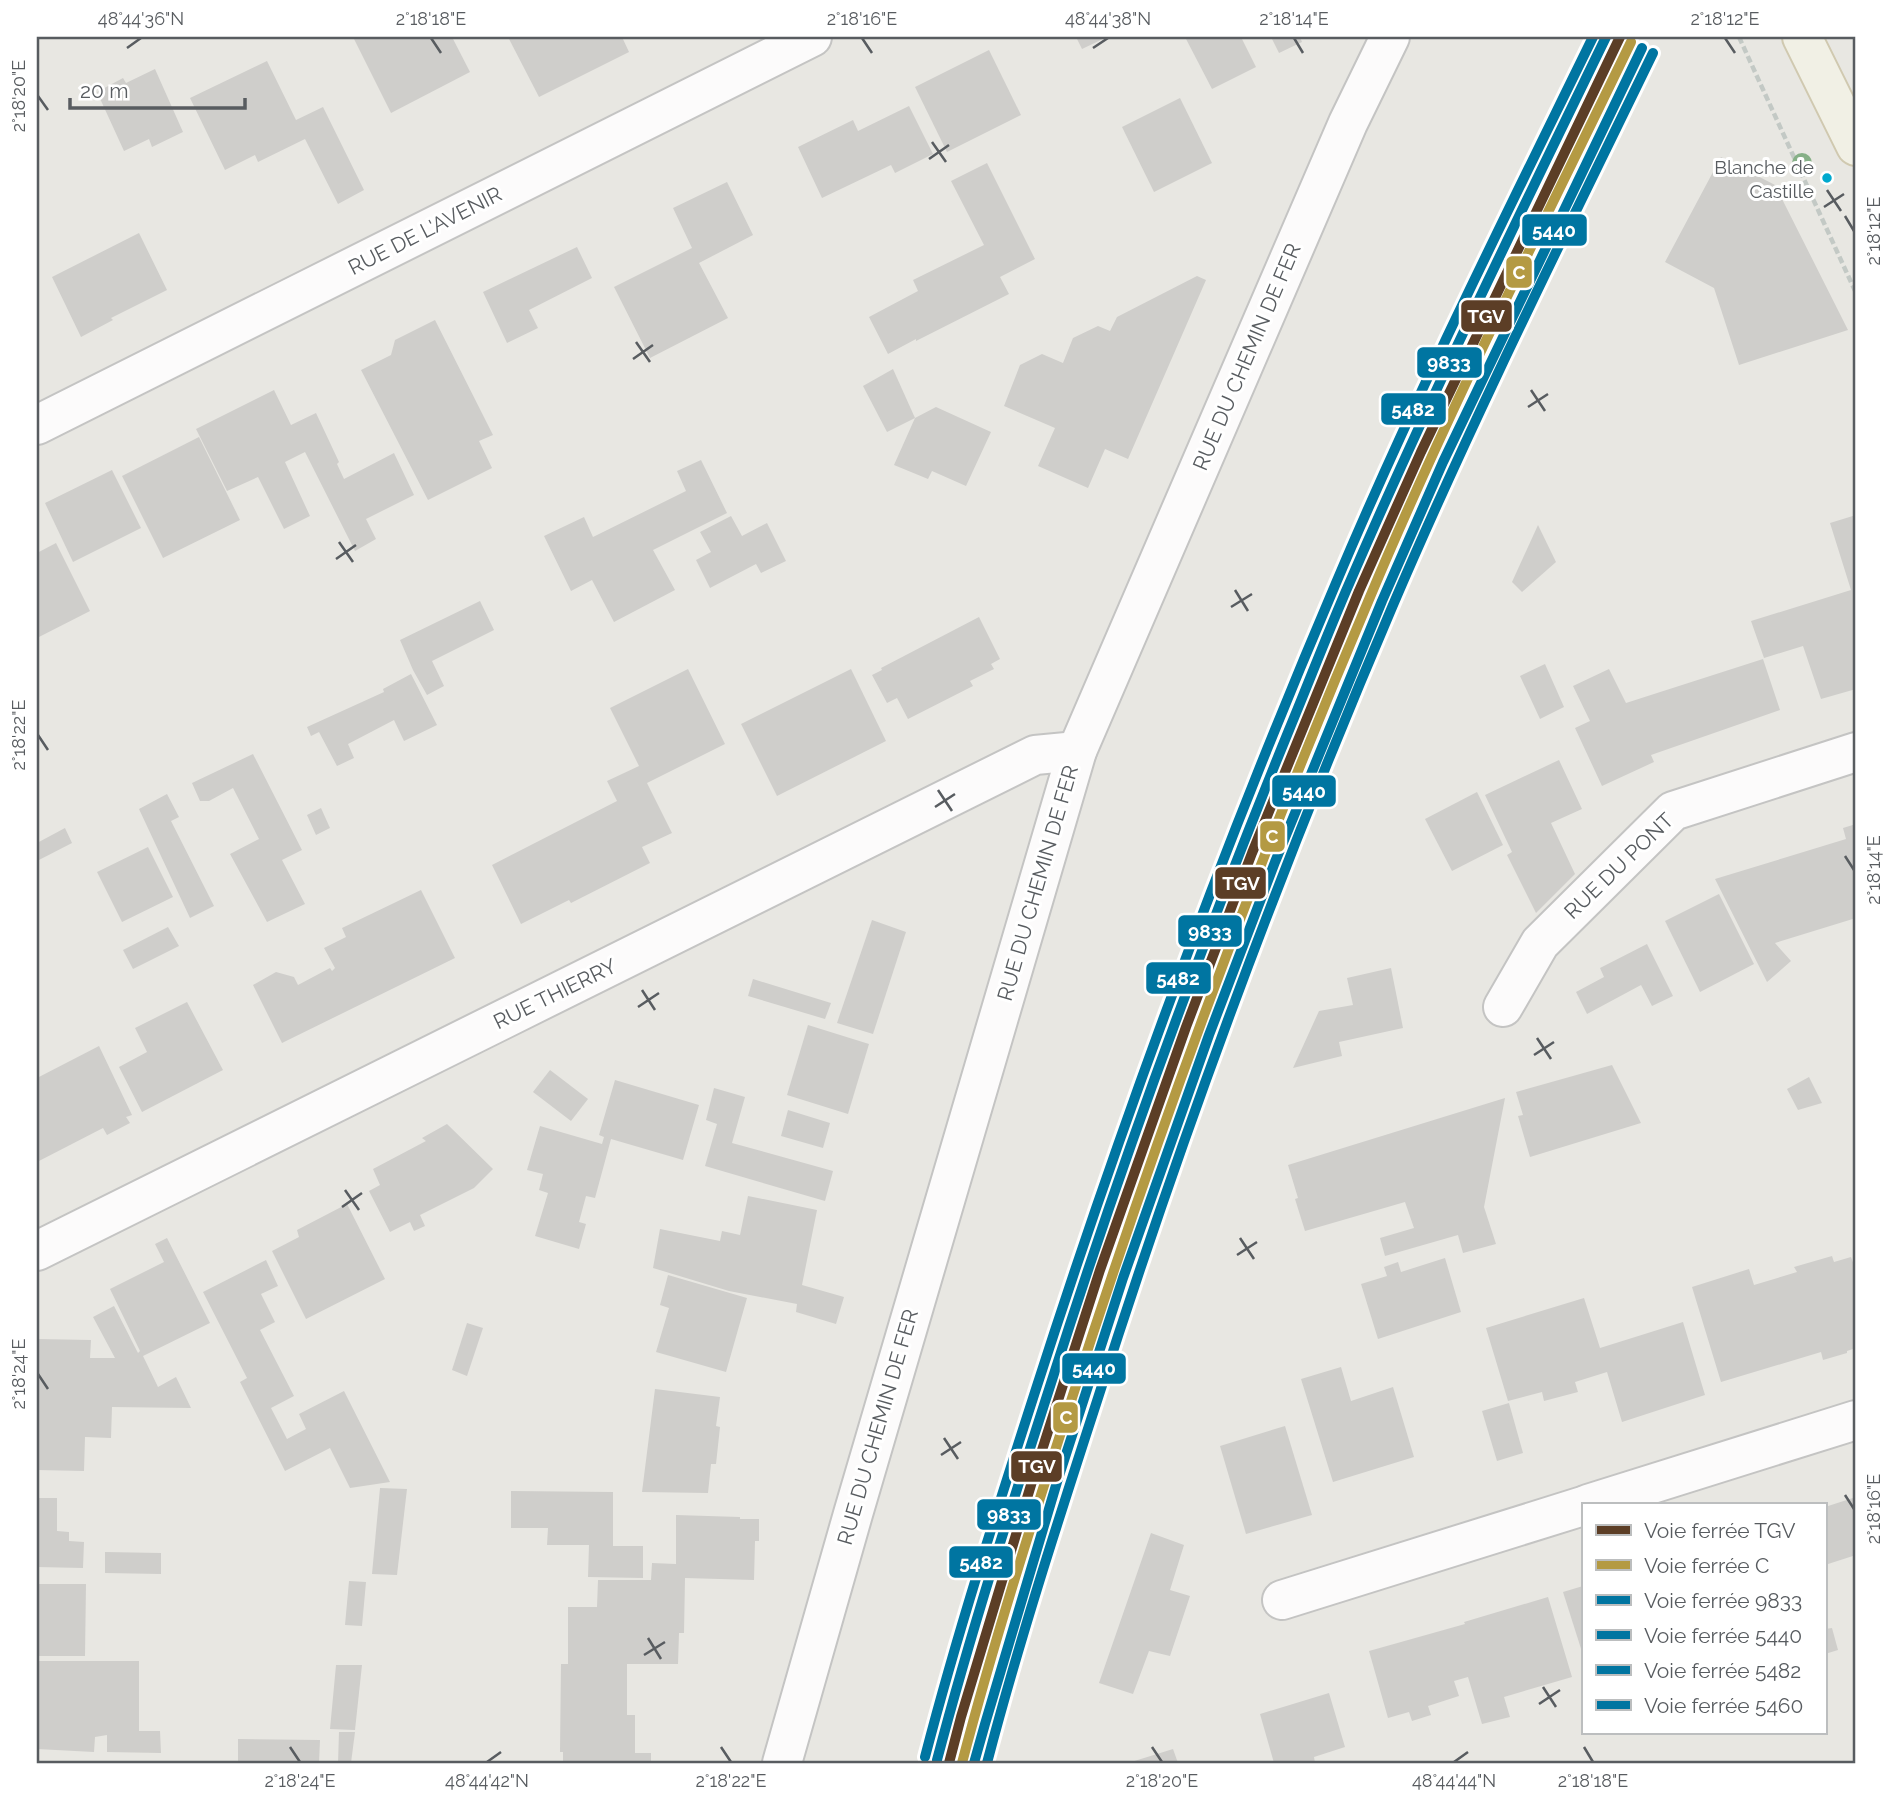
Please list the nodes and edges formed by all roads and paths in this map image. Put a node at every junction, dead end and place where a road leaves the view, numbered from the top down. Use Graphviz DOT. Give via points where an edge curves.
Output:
graph roads {
  1 [pos="813,37"];
  2 [pos="1390,37"];
  3 [pos="1802,37"];
  4 [pos="1740,38"];
  5 [pos="1856,146"];
  6 [pos="1856,293"];
  7 [pos="37,425"];
  8 [pos="1077,751"];
  9 [pos="1856,752"];
  10 [pos="1503,1007"];
  11 [pos="37,1251"];
  12 [pos="1856,1420"];
  13 [pos="1592,1503"];
  14 [pos="1582,1506"];
  15 [pos="1282,1600"];
  16 [pos="782,1763"];
  1 -- 7 [label="street, RUE DE L'AVENIR"];
  2 -- 8 [label="street, RUE DU CHEMIN DE FER"];
  3 -- 5 [label="main road"];
  4 -- 6 [label="path"];
  8 -- 11 [label="street, RUE THIERRY" via="1035,755"];
  8 -- 16 [label="street, RUE DU CHEMIN DE FER"];
  9 -- 10 [label="street, RUE DU PONT" via="1673,811 1540,943"];
  12 -- 13 [label="street"];
  14 -- 15 [label="street"];
}
